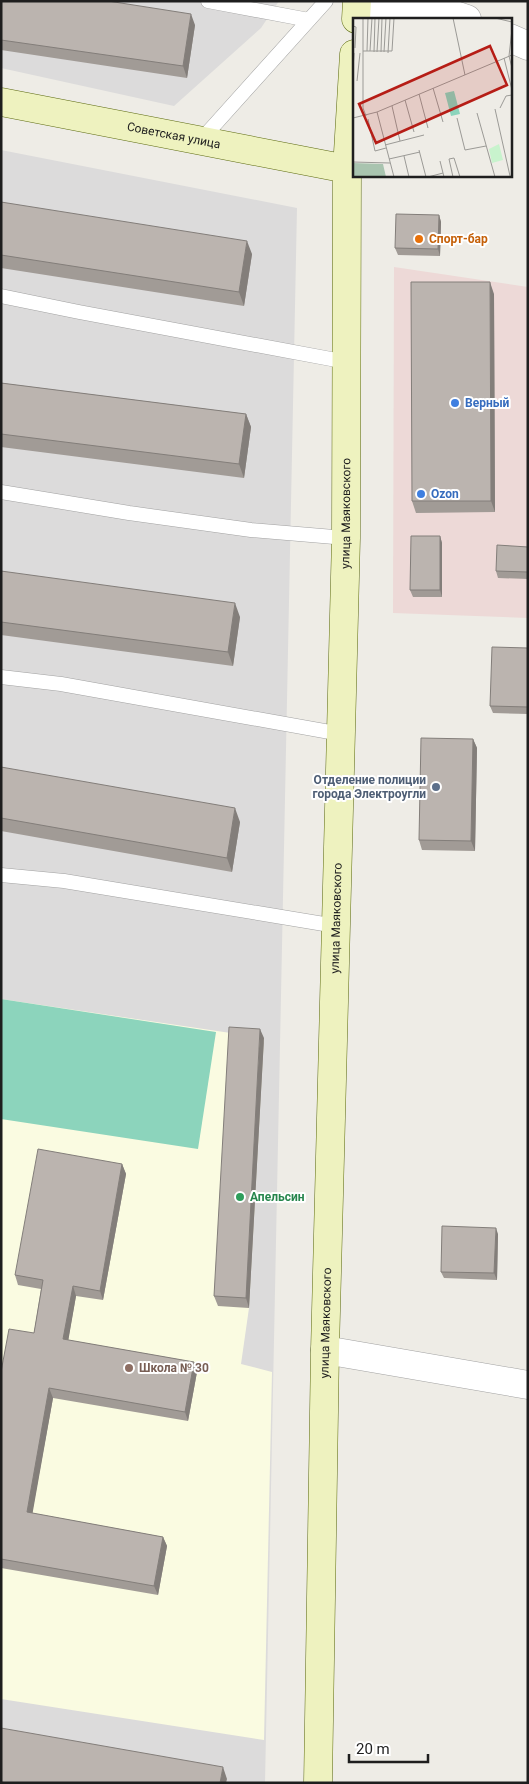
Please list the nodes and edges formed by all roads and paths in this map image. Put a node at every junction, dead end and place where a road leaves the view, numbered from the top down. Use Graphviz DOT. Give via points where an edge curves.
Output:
graph roads {
  1 [pos="208,1"];
  2 [pos="326,1"];
  3 [pos="357,10"];
  4 [pos="465,18"];
  5 [pos="309,20"];
  6 [pos="512,39"];
  7 [pos="528,46"];
  8 [pos="353,70"];
  9 [pos="1,102"];
  10 [pos="201,140"];
  11 [pos="347,169"];
  12 [pos="1,296"];
  13 [pos="347,362"];
  14 [pos="1,492"];
  15 [pos="346,538"];
  16 [pos="1,677"];
  17 [pos="341,734"];
  18 [pos="1,875"];
  19 [pos="336,926"];
  20 [pos="326,1350"];
  21 [pos="528,1385"];
  22 [pos="318,1783"];
  1 -- 5 [label="lane"];
  2 -- 5 [label="lane"];
  3 -- 4 [label="street" via="418,7"];
  5 -- 10 [label="lane"];
  6 -- 7 [label="street"];
  8 -- 11 [label="street, улица Маяковского"];
  9 -- 10 [label="street, Советская улица"];
  10 -- 11 [label="street, Советская улица"];
  11 -- 13 [label="street, улица Маяковского"];
  12 -- 13 [label="lane"];
  13 -- 15 [label="street, улица Маяковского"];
  14 -- 15 [label="lane" via="251,530"];
  15 -- 17 [label="street, улица Маяковского"];
  16 -- 17 [label="lane" via="61,684"];
  17 -- 19 [label="street, улица Маяковского"];
  18 -- 19 [label="lane" via="64,881"];
  19 -- 20 [label="street, улица Маяковского"];
  20 -- 21 [label="street"];
  20 -- 22 [label="street, улица Маяковского"];
}
